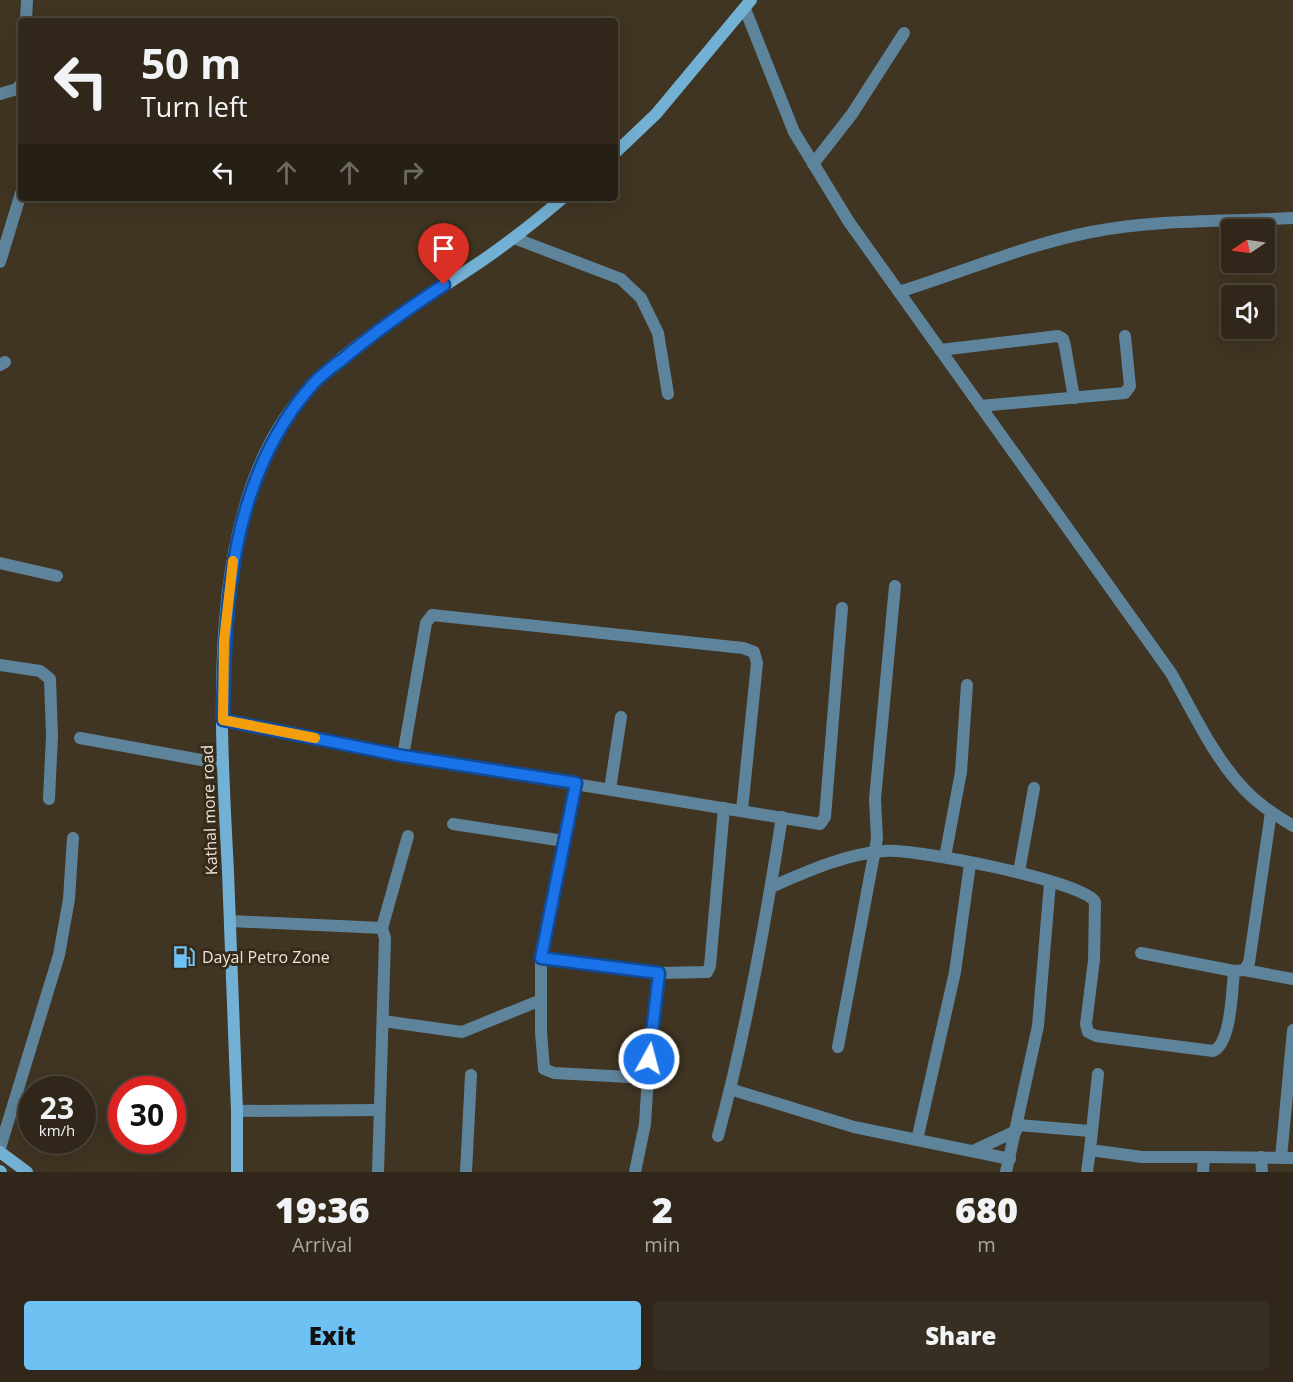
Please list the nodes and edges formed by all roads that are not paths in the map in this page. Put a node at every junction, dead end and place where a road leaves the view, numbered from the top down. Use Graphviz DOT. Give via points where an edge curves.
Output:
graph roads {
  1 [pos="27,0"];
  2 [pos="748,4"];
  3 [pos="26,18"];
  4 [pos="904,33"];
  5 [pos="18,88"];
  6 [pos="0,94"];
  7 [pos="618,150"];
  8 [pos="813,164"];
  9 [pos="19,201"];
  10 [pos="559,201"];
  11 [pos="1293,218"];
  12 [pos="514,238"];
  13 [pos="0,262"];
  14 [pos="898,292"];
  15 [pos="1125,336"];
  16 [pos="940,350"];
  17 [pos="668,394"];
  18 [pos="1074,398"];
  19 [pos="980,406"];
  20 [pos="0,562"];
  21 [pos="57,576"];
  22 [pos="895,586"];
  23 [pos="842,608"];
  24 [pos="0,665"];
  25 [pos="967,685"];
  26 [pos="621,717"];
  27 [pos="223,720"];
  28 [pos="80,738"];
  29 [pos="403,756"];
  30 [pos="223,764"];
  31 [pos="576,783"];
  32 [pos="1034,788"];
  33 [pos="610,789"];
  34 [pos="49,799"];
  35 [pos="724,808"];
  36 [pos="742,810"];
  37 [pos="1271,813"];
  38 [pos="782,817"];
  39 [pos="453,824"];
  40 [pos="1293,826"];
  41 [pos="408,836"];
  42 [pos="73,838"];
  43 [pos="564,841"];
  44 [pos="875,852"];
  45 [pos="945,856"];
  46 [pos="970,864"];
  47 [pos="1019,872"];
  48 [pos="1050,883"];
  49 [pos="771,887"];
  50 [pos="230,921"];
  51 [pos="381,928"];
  52 [pos="1140,953"];
  53 [pos="541,958"];
  54 [pos="1239,971"];
  55 [pos="659,973"];
  56 [pos="1293,978"];
  57 [pos="541,1000"];
  58 [pos="383,1021"];
  59 [pos="1293,1030"];
  60 [pos="838,1047"];
  61 [pos="1098,1074"];
  62 [pos="471,1075"];
  63 [pos="648,1078"];
  64 [pos="730,1089"];
  65 [pos="378,1110"];
  66 [pos="237,1111"];
  67 [pos="1017,1128"];
  68 [pos="1090,1131"];
  69 [pos="718,1136"];
  70 [pos="917,1140"];
  71 [pos="0,1150"];
  72 [pos="1090,1150"];
  73 [pos="973,1151"];
  74 [pos="1204,1157"];
  75 [pos="1261,1157"];
  76 [pos="1287,1158"];
  77 [pos="1010,1159"];
  78 [pos="27,1172"];
  79 [pos="237,1172"];
  80 [pos="378,1172"];
  81 [pos="466,1172"];
  82 [pos="634,1172"];
  83 [pos="1006,1172"];
  84 [pos="1087,1172"];
  85 [pos="1203,1172"];
  86 [pos="1262,1172"];
  1 -- 3 [label="street"];
  2 -- 7 [label="main road" via="656,114"];
  2 -- 8 [label="street" via="794,132"];
  4 -- 8 [label="street" via="852,114"];
  5 -- 6 [label="street"];
  8 -- 14 [label="street"];
  9 -- 13 [label="street"];
  10 -- 12 [label="main road, Kathal more road"];
  11 -- 14 [label="street" via="1175,222 1093,231 1036,244"];
  12 -- 17 [label="street" via="621,279 641,298 657,333"];
  12 -- 27 [label="main road, Kathal more road" via="387,322 314,383 274,436 246,505 231,573 224,641"];
  14 -- 16 [label="street"];
  15 -- 18 [label="street" via="1129,391"];
  16 -- 18 [label="street" via="1058,336 1065,346"];
  16 -- 19 [label="street"];
  18 -- 19 [label="street"];
  19 -- 37 [label="street" via="1171,673 1243,789"];
  20 -- 21 [label="street"];
  22 -- 44 [label="street" via="875,799"];
  23 -- 38 [label="street" via="825,817 820,824"];
  24 -- 34 [label="street" via="40,670 50,679"];
  25 -- 45 [label="street" via="961,771"];
  26 -- 33 [label="street"];
  27 -- 29 [label="street"];
  27 -- 30 [label="main road, Kathal more road"];
  28 -- 30 [label="street"];
  29 -- 31 [label="street"];
  29 -- 36 [label="street" via="426,623 432,615 743,648 753,652 757,663"];
  30 -- 50 [label="main road, Kathal more road"];
  31 -- 33 [label="street"];
  31 -- 43 [label="street"];
  32 -- 47 [label="street"];
  33 -- 35 [label="street"];
  35 -- 36 [label="street"];
  35 -- 55 [label="street" via="710,966 707,972"];
  36 -- 38 [label="street"];
  37 -- 40 [label="street"];
  37 -- 54 [label="street" via="1249,963"];
  38 -- 49 [label="street"];
  39 -- 43 [label="street"];
  41 -- 51 [label="street"];
  42 -- 71 [label="street" via="69,899 59,955"];
  43 -- 53 [label="street"];
  44 -- 45 [label="street"];
  44 -- 49 [label="street" via="806,872"];
  44 -- 60 [label="street"];
  45 -- 46 [label="street"];
  46 -- 47 [label="street"];
  46 -- 70 [label="street" via="955,972"];
  47 -- 48 [label="street"];
  48 -- 54 [label="street" via="1085,892 1095,902 1094,960 1086,1024 1092,1034 1220,1049"];
  48 -- 67 [label="street" via="1038,1026"];
  49 -- 64 [label="street"];
  50 -- 51 [label="street"];
  50 -- 66 [label="main road, Kathal more road"];
  51 -- 58 [label="street" via="385,938"];
  52 -- 54 [label="street"];
  53 -- 55 [label="street"];
  53 -- 57 [label="street"];
  54 -- 56 [label="street"];
  55 -- 63 [label="street"];
  57 -- 58 [label="street" via="462,1032"];
  57 -- 63 [label="street" via="544,1069 554,1073"];
  58 -- 65 [label="street"];
  59 -- 76 [label="street"];
  61 -- 68 [label="street"];
  62 -- 81 [label="street"];
  63 -- 82 [label="street" via="645,1124"];
  64 -- 69 [label="street"];
  64 -- 70 [label="street" via="854,1127"];
  65 -- 66 [label="street"];
  65 -- 80 [label="street"];
  66 -- 79 [label="main road, Kathal more road"];
  67 -- 68 [label="street"];
  67 -- 73 [label="street"];
  67 -- 77 [label="street"];
  68 -- 72 [label="street"];
  70 -- 73 [label="street"];
  71 -- 78 [label="main road"];
  72 -- 74 [label="street" via="1142,1157"];
  72 -- 84 [label="street"];
  73 -- 77 [label="street"];
  74 -- 75 [label="street"];
  74 -- 85 [label="street"];
  75 -- 76 [label="street"];
  75 -- 86 [label="street"];
  77 -- 83 [label="street"];
}
